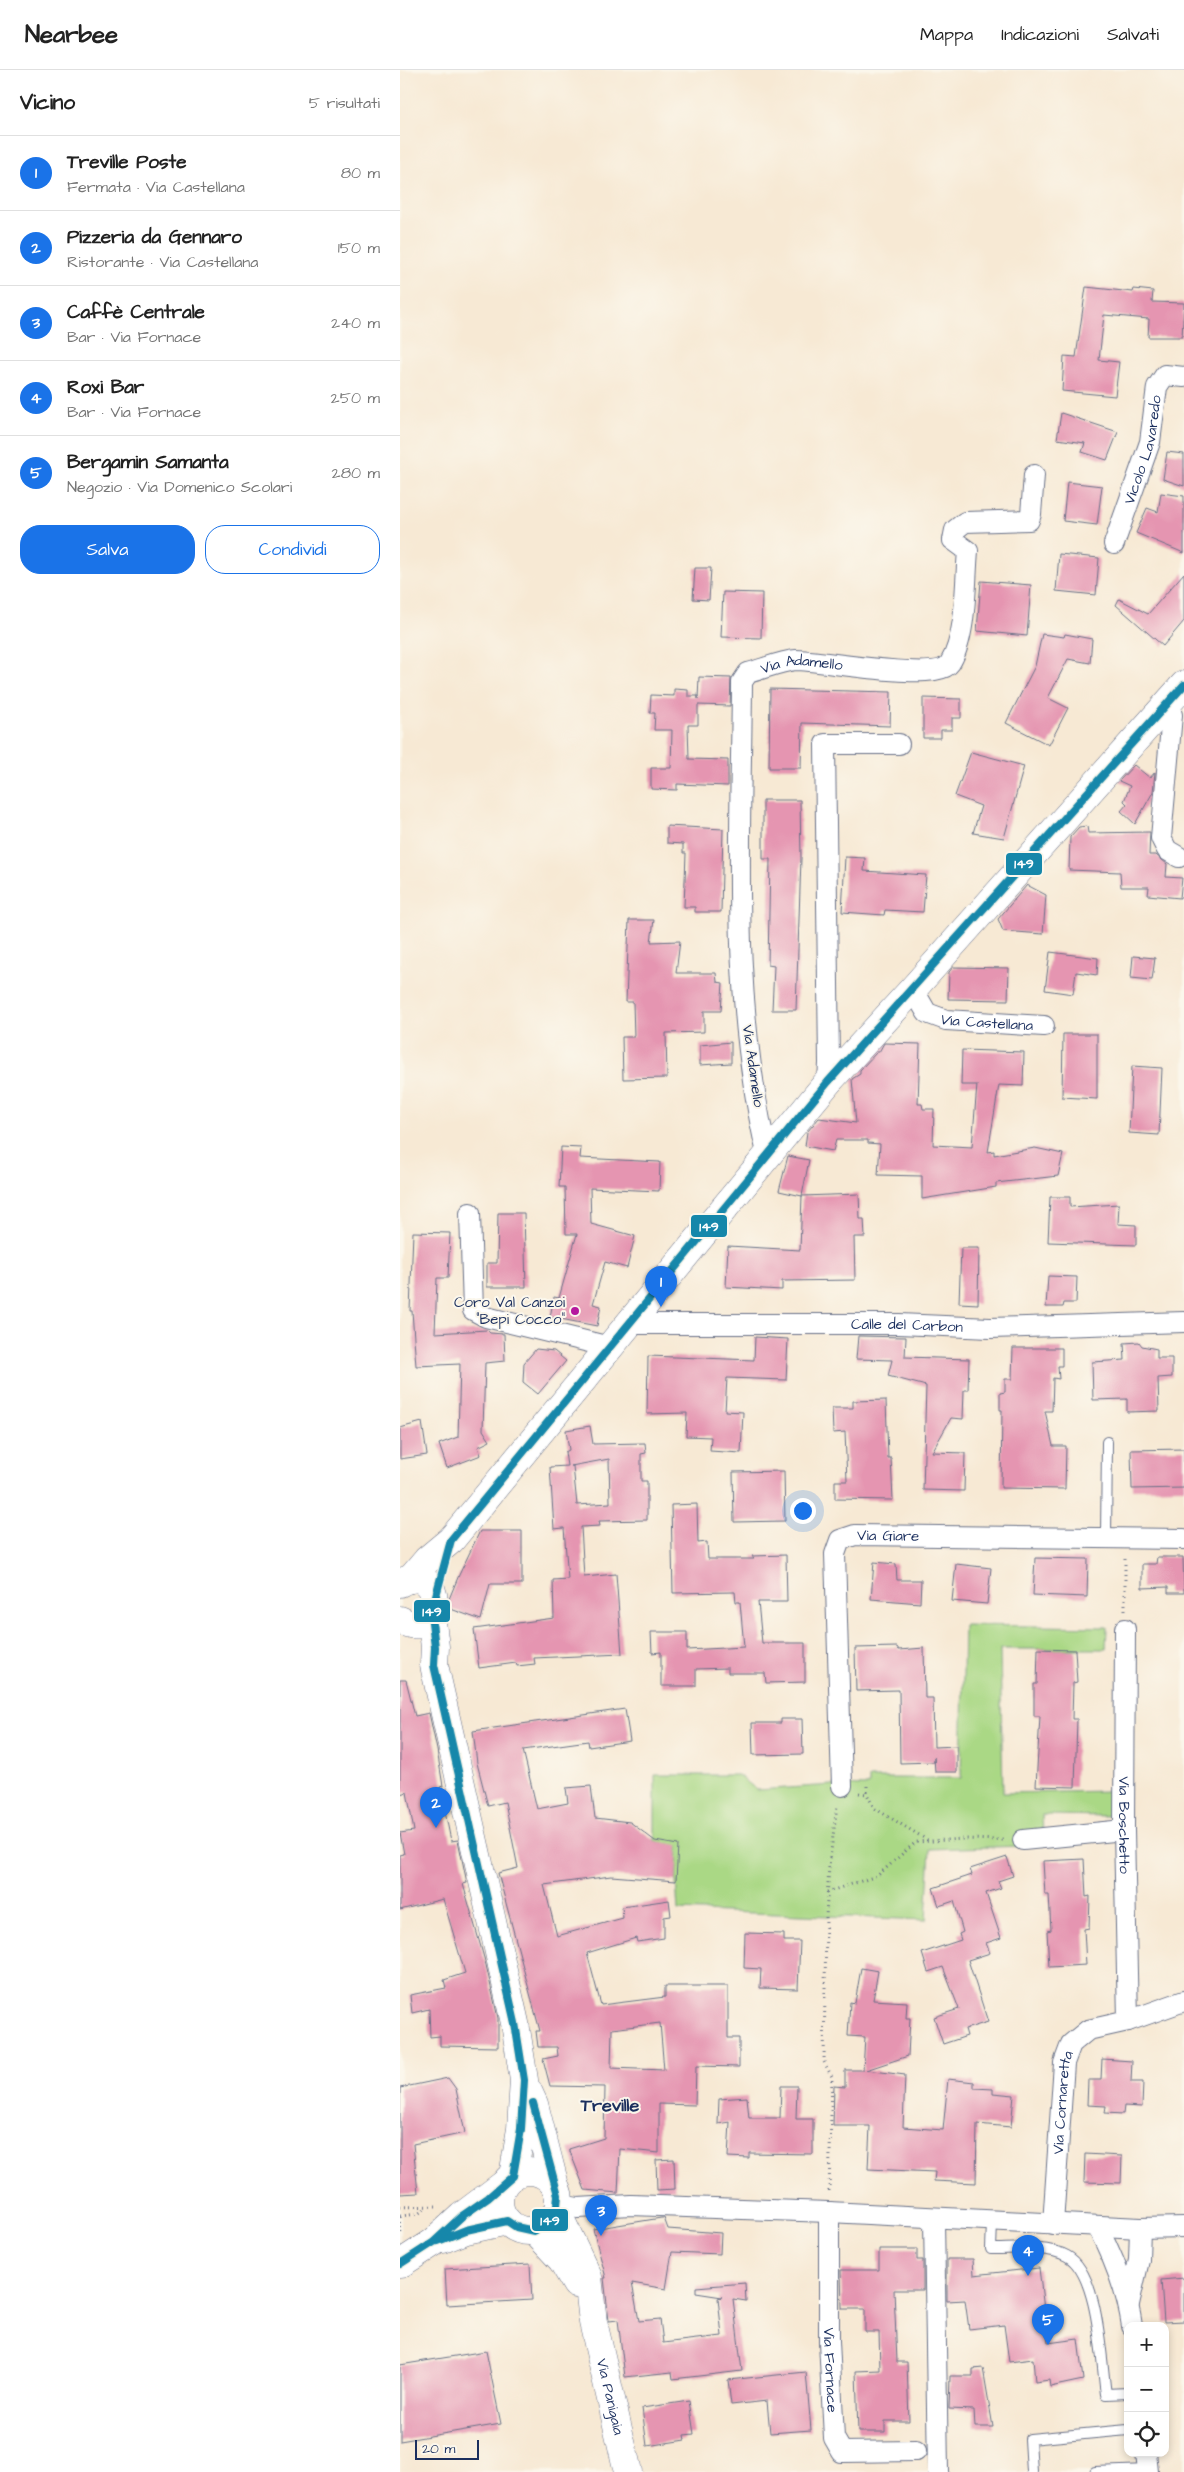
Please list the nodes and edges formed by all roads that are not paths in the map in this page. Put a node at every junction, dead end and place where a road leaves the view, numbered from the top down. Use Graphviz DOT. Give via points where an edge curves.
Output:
graph roads {
  1 [pos="1184,377"];
  2 [pos="1034,475"];
  3 [pos="1114,544"];
  4 [pos="1176,694"];
  5 [pos="899,744"];
  6 [pos="1179,857"];
  7 [pos="913,989"];
  8 [pos="1044,1026"];
  9 [pos="828,1082"];
  10 [pos="768,1153"];
  11 [pos="470,1213"];
  12 [pos="1184,1322"];
  13 [pos="629,1324"];
  14 [pos="610,1347"];
  15 [pos="1107,1442"];
  16 [pos="1106,1538"];
  17 [pos="1184,1539"];
  18 [pos="451,1540"];
  19 [pos="405,1579"];
  20 [pos="433,1605"];
  21 [pos="402,1621"];
  22 [pos="1125,1629"];
  23 [pos="434,1664"];
  24 [pos="841,1789"];
  25 [pos="1124,1830"];
  26 [pos="1023,1840"];
  27 [pos="1184,2001"];
  28 [pos="1128,2021"];
  29 [pos="524,2080"];
  30 [pos="508,2181"];
  31 [pos="557,2201"];
  32 [pos="829,2212"];
  33 [pos="934,2219"];
  34 [pos="507,2221"];
  35 [pos="992,2222"];
  36 [pos="1053,2224"];
  37 [pos="1097,2226"];
  38 [pos="1184,2227"];
  39 [pos="1140,2228"];
  40 [pos="535,2230"];
  41 [pos="434,2242"];
  42 [pos="400,2264"];
  43 [pos="1129,2306"];
  44 [pos="593,2322"];
  45 [pos="1131,2322"];
  46 [pos="1124,2393"];
  47 [pos="1124,2430"];
  48 [pos="916,2451"];
  49 [pos="1147,2465"];
  50 [pos="628,2472"];
  51 [pos="938,2472"];
  52 [pos="1032,2472"];
  53 [pos="1095,2472"];
  1 -- 3 [label="street, Vicolo Lavaredo" via="1165,375 1157,388 1150,442"];
  2 -- 10 [label="street, Via Adamello" via="1028,520 966,522 955,530 953,540 968,551 960,635 949,664 939,671 894,670 795,660 748,673 742,682 740,950 750,1064"];
  4 -- 6 [label="street" via="1161,838 1167,850"];
  4 -- 7 [label="street"];
  5 -- 9 [label="street" via="825,744"];
  7 -- 8 [label="street, Via Castellana" via="928,1013 946,1020"];
  7 -- 9 [label="street"];
  9 -- 10 [label="street"];
  10 -- 13 [label="street"];
  11 -- 14 [label="street" via="473,1310 486,1317"];
  12 -- 13 [label="street, Calle del Carbon" via="990,1328 899,1324"];
  13 -- 14 [label="street"];
  14 -- 18 [label="street"];
  15 -- 16 [label="lane"];
  16 -- 17 [label="street, Via Giare"];
  16 -- 24 [label="street, Via Giare" via="855,1535 840,1540 835,1554"];
  18 -- 19 [label="street"];
  18 -- 20 [label="street"];
  19 -- 20 [label="street" via="427,1584"];
  20 -- 21 [label="street" via="423,1621 416,1624"];
  20 -- 23 [label="street"];
  21 -- 23 [label="street"];
  22 -- 25 [label="street, Via Boschetto"];
  23 -- 29 [label="street" via="515,2023"];
  25 -- 26 [label="street"];
  25 -- 28 [label="street, Via Boschetto"];
  27 -- 28 [label="street, Via Cornaretta"];
  28 -- 36 [label="street, Via Cornaretta" via="1088,2030 1071,2044 1064,2062"];
  29 -- 30 [label="street" via="518,2146"];
  29 -- 31 [label="street" via="534,2104"];
  30 -- 31 [label="street" via="531,2171 541,2173"];
  30 -- 34 [label="street" via="499,2199 499,2207"];
  30 -- 41 [label="street"];
  31 -- 32 [label="street" via="578,2208 631,2205"];
  31 -- 40 [label="street" via="548,2224"];
  31 -- 44 [label="street" via="588,2277"];
  32 -- 33 [label="street"];
  32 -- 48 [label="street, Via Fornace" via="829,2341 834,2438 842,2452"];
  33 -- 35 [label="street"];
  33 -- 51 [label="street"];
  34 -- 40 [label="street" via="519,2229"];
  34 -- 41 [label="street" via="466,2230"];
  35 -- 36 [label="street"];
  35 -- 46 [label="lane" via="991,2248 1049,2251 1068,2257 1080,2268 1094,2301 1106,2394"];
  36 -- 37 [label="street"];
  37 -- 39 [label="street"];
  37 -- 43 [label="street" via="1114,2260"];
  38 -- 39 [label="street"];
  39 -- 43 [label="street" via="1139,2260"];
  40 -- 44 [label="street" via="562,2260"];
  41 -- 42 [label="street"];
  43 -- 45 [label="street"];
  44 -- 50 [label="street, Via Panigaia"];
  47 -- 52 [label="lane" via="1030,2439"];
  49 -- 53 [label="lane"];
}
